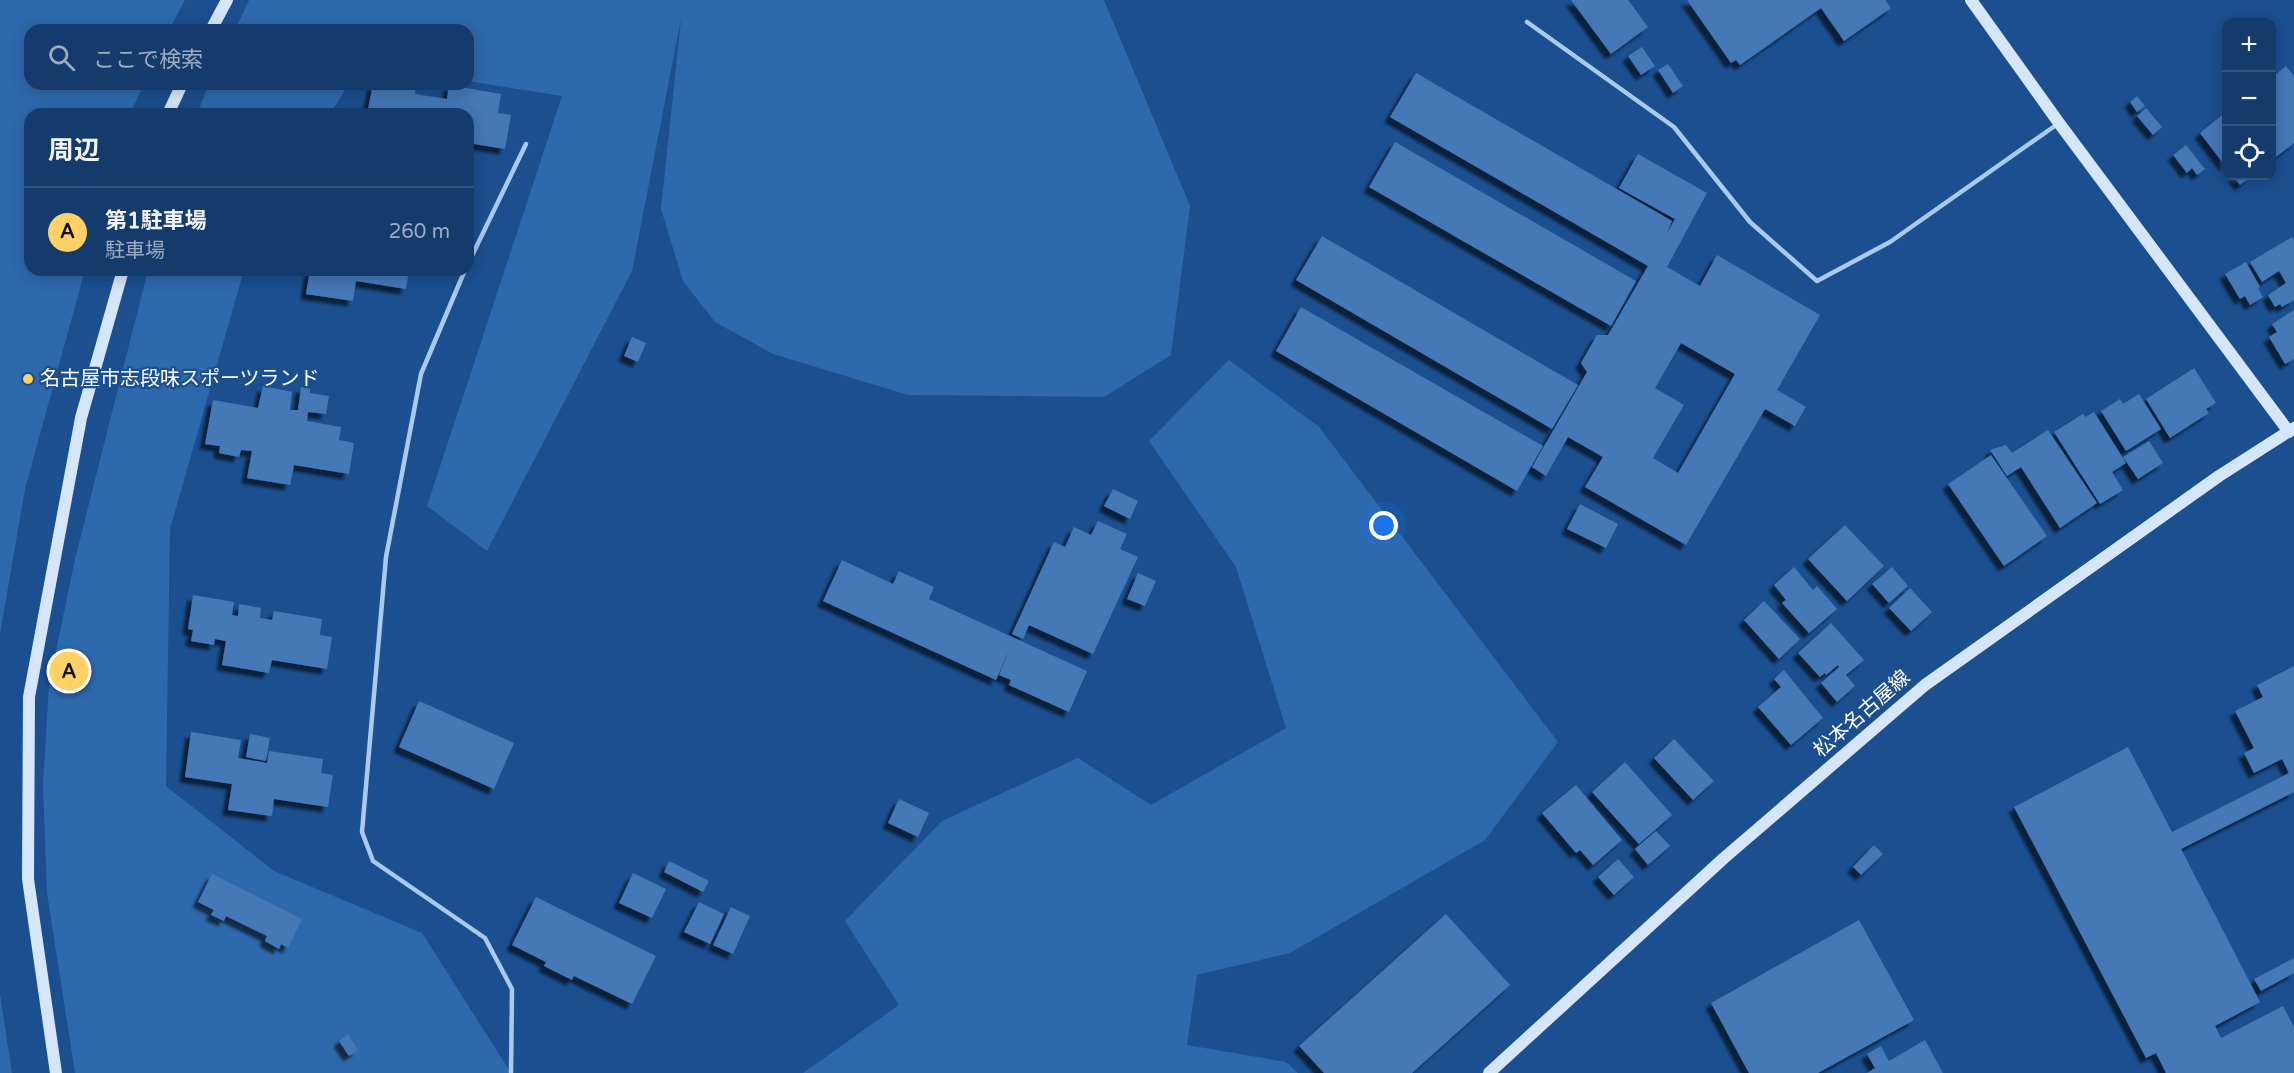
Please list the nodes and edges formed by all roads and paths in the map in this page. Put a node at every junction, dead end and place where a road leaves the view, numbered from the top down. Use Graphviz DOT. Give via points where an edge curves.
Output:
graph roads {
  1 [pos="227,0"];
  2 [pos="1971,0"];
  3 [pos="1527,22"];
  4 [pos="214,24"];
  5 [pos="179,90"];
  6 [pos="171,108"];
  7 [pos="2059,123"];
  8 [pos="526,144"];
  9 [pos="474,252"];
  10 [pos="121,276"];
  11 [pos="462,276"];
  12 [pos="2291,430"];
  13 [pos="56,1073"];
  14 [pos="511,1073"];
  15 [pos="1489,1073"];
  1 -- 4 [label="street"];
  2 -- 7 [label="street"];
  3 -- 7 [label="lane" via="1674,127 1750,222 1817,281 1890,242"];
  5 -- 6 [label="street"];
  7 -- 12 [label="street"];
  8 -- 9 [label="lane"];
  10 -- 13 [label="street" via="81,418 29,697 27,879"];
  11 -- 14 [label="lane" via="421,374 386,556 362,832 373,861 485,938 512,989"];
  12 -- 15 [label="street, 松本名古屋線" via="2218,476 1925,685 1724,858"];
}
